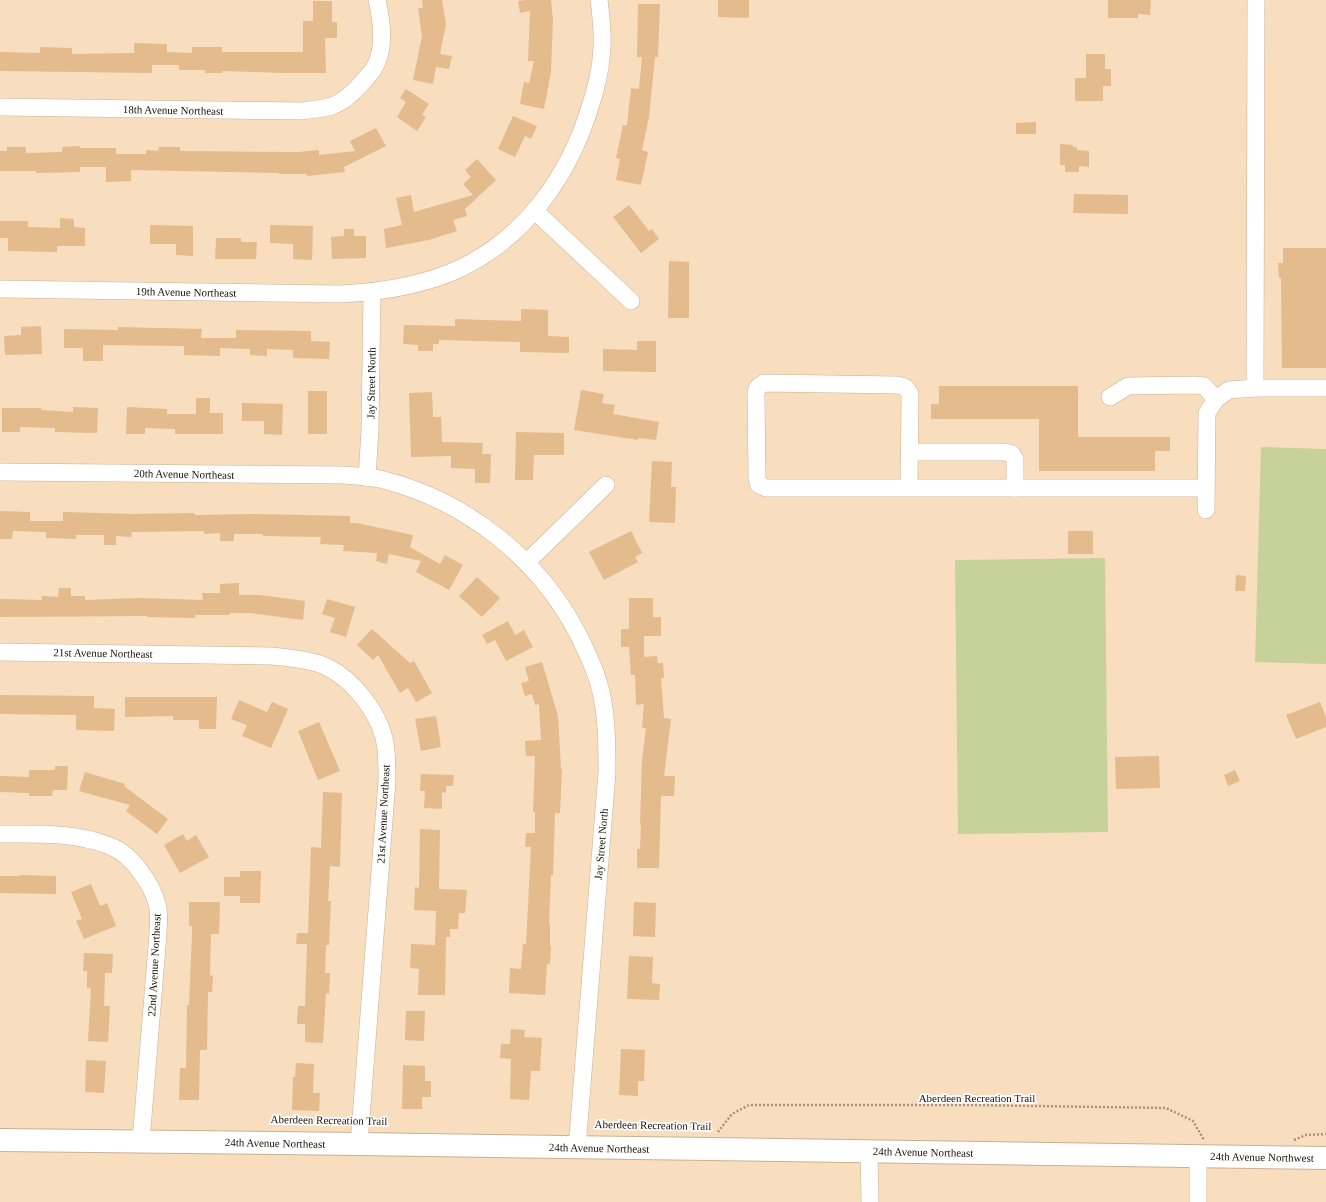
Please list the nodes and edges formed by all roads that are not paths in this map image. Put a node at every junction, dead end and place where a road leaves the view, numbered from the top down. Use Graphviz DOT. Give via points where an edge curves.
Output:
graph roads {
  1 [pos="377,0"];
  2 [pos="599,0"];
  3 [pos="1256,0"];
  4 [pos="0,107"];
  5 [pos="535,211"];
  6 [pos="0,289"];
  7 [pos="372,292"];
  8 [pos="631,301"];
  9 [pos="1255,388"];
  10 [pos="1326,388"];
  11 [pos="1110,398"];
  12 [pos="1216,399"];
  13 [pos="910,452"];
  14 [pos="0,472"];
  15 [pos="368,477"];
  16 [pos="606,484"];
  17 [pos="910,488"];
  18 [pos="1015,488"];
  19 [pos="1206,488"];
  20 [pos="1206,510"];
  21 [pos="527,562"];
  22 [pos="0,652"];
  23 [pos="0,834"];
  24 [pos="0,1140"];
  25 [pos="141,1141"];
  26 [pos="359,1144"];
  27 [pos="576,1148"];
  28 [pos="869,1151"];
  29 [pos="1198,1157"];
  30 [pos="1326,1158"];
  31 [pos="870,1202"];
  32 [pos="1198,1202"];
  1 -- 4 [label="street, 18th Avenue Northeast" via="382,30 379,57 357,90 332,106 301,111"];
  2 -- 5 [label="street" via="603,31 596,88 574,152 561,176"];
  3 -- 9 [label="street"];
  5 -- 7 [label="street" via="517,230 481,257 461,268 394,289"];
  5 -- 8 [label="street"];
  6 -- 7 [label="street, 19th Avenue Northeast" via="340,294"];
  7 -- 15 [label="street, Jay Street North"];
  9 -- 10 [label="street"];
  9 -- 12 [label="street" via="1229,390"];
  11 -- 12 [label="street" via="1128,386 1195,385 1204,386"];
  12 -- 19 [label="street" via="1207,413"];
  13 -- 17 [label="street"];
  13 -- 17 [label="street" via="910,394 905,387 764,383 758,387 756,392 759,485 766,488"];
  13 -- 18 [label="street" via="1012,454 1015,459"];
  14 -- 15 [label="street, 20th Avenue Northeast"];
  15 -- 21 [label="street, Jay Street North" via="418,490 454,507 497,535"];
  16 -- 21 [label="street"];
  17 -- 18 [label="street"];
  18 -- 19 [label="street"];
  19 -- 20 [label="street"];
  21 -- 27 [label="street, Jay Street North" via="570,618 586,650 603,701 607,738 607,772"];
  22 -- 26 [label="street, 21st Avenue Northeast" via="272,656 304,660 334,670 360,692 378,721 386,749 387,781"];
  23 -- 25 [label="street, 22nd Avenue Northeast" via="79,837 110,846 136,866 153,892 158,905 158,934"];
  24 -- 25 [label="main road, 24th Avenue Northeast"];
  25 -- 26 [label="main road, 24th Avenue Northeast"];
  26 -- 27 [label="main road, 24th Avenue Northeast"];
  27 -- 28 [label="main road, 24th Avenue Northeast"];
  28 -- 29 [label="main road, 24th Avenue Northeast"];
  28 -- 31 [label="street"];
  29 -- 30 [label="main road, 24th Avenue Northwest"];
  29 -- 32 [label="street"];
}
